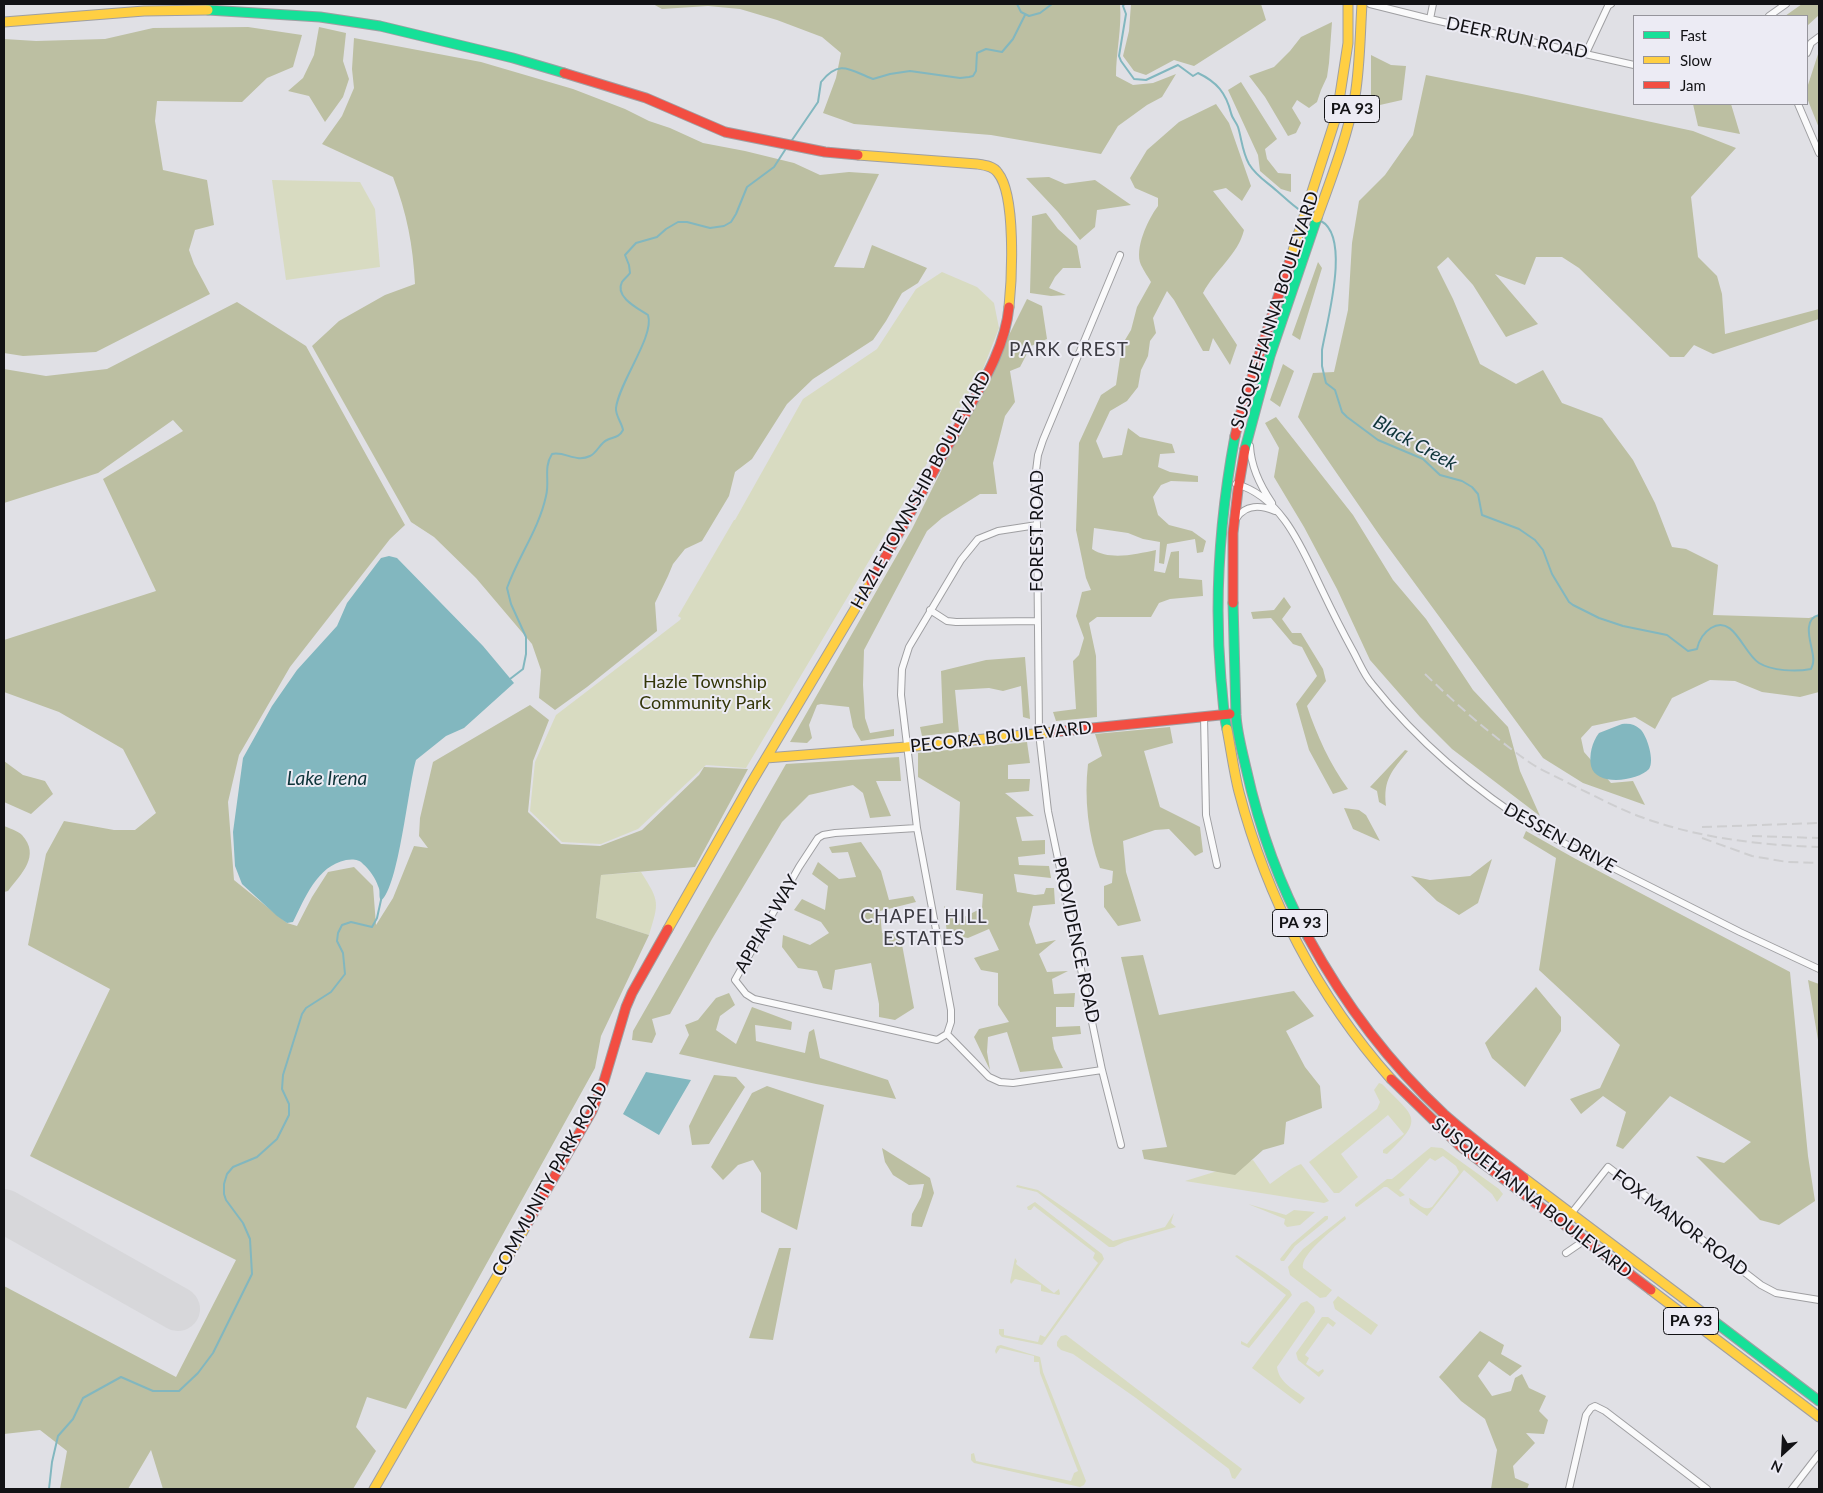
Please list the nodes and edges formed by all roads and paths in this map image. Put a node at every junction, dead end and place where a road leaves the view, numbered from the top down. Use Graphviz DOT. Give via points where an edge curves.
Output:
graph roads {
  1 [pos="1348,4"];
  2 [pos="1362,4"];
  3 [pos="1370,4"];
  4 [pos="1434,4"];
  5 [pos="1611,4"];
  6 [pos="1786,4"];
  7 [pos="1770,15"];
  8 [pos="1430,20"];
  9 [pos="4,22"];
  10 [pos="1819,37"];
  11 [pos="1809,44"];
  12 [pos="1586,53"];
  13 [pos="1633,65"];
  14 [pos="1798,105"];
  15 [pos="1819,153"];
  16 [pos="1120,255"];
  17 [pos="1249,432"];
  18 [pos="1227,483"];
  19 [pos="1239,485"];
  20 [pos="1278,513"];
  21 [pos="1234,522"];
  22 [pos="1037,526"];
  23 [pos="930,610"];
  24 [pos="1037,621"];
  25 [pos="1235,713"];
  26 [pos="1223,714"];
  27 [pos="1204,716"];
  28 [pos="1039,733"];
  29 [pos="906,747"];
  30 [pos="766,758"];
  31 [pos="917,828"];
  32 [pos="1217,865"];
  33 [pos="1819,969"];
  34 [pos="947,1034"];
  35 [pos="1102,1070"];
  36 [pos="1121,1145"];
  37 [pos="1571,1214"];
  38 [pos="1563,1224"];
  39 [pos="1585,1240"];
  40 [pos="1566,1252"];
  41 [pos="1819,1300"];
  42 [pos="1819,1401"];
  43 [pos="1819,1417"];
  44 [pos="1819,1454"];
  45 [pos="374,1489"];
  46 [pos="1569,1489"];
  47 [pos="1707,1489"];
  48 [pos="1792,1489"];
  1 -- 18 [label="main road, SUSQUEHANNA BOULEVARD / PA 93" via="1348,43 1337,114 1246,393"];
  2 -- 17 [label="main road, SUSQUEHANNA BOULEVARD / PA 93" via="1359,63 1352,107 1338,158 1283,316"];
  3 -- 8 [label="street, DEER RUN ROAD"];
  4 -- 8 [label="street"];
  5 -- 12 [label="street"];
  6 -- 7 [label="street"];
  8 -- 12 [label="street, DEER RUN ROAD"];
  9 -- 30 [label="main road, HAZLE TOWNSHIP BOULEVARD" via="210,10 329,18 380,26 594,81 646,98 725,132 825,152 977,164 999,173 1008,200 1012,281 1006,332 990,368 904,524"];
  10 -- 11 [label="street"];
  12 -- 13 [label="street, DEER RUN ROAD"];
  14 -- 15 [label="street"];
  16 -- 22 [label="street, FOREST ROAD" via="1038,455 1035,479"];
  17 -- 19 [label="main road, SUSQUEHANNA BOULEVARD / PA 93"];
  17 -- 20 [label="street" via="1256,473"];
  18 -- 19 [label="street, DESSEN DRIVE"];
  18 -- 26 [label="main road, SUSQUEHANNA BOULEVARD / PA 93" via="1217,571 1218,670"];
  19 -- 20 [label="street, DESSEN DRIVE"];
  19 -- 21 [label="main road, SUSQUEHANNA BOULEVARD / PA 93"];
  20 -- 21 [label="street" via="1260,506 1248,508"];
  20 -- 33 [label="street, DESSEN DRIVE" via="1297,539 1370,683 1433,752 1540,831"];
  21 -- 25 [label="main road, SUSQUEHANNA BOULEVARD / PA 93"];
  22 -- 23 [label="street" via="998,531 978,539"];
  22 -- 24 [label="street, FOREST ROAD"];
  23 -- 24 [label="street" via="956,622"];
  23 -- 29 [label="street" via="909,647 902,669"];
  24 -- 28 [label="street, FOREST ROAD"];
  25 -- 26 [label="main road, PECORA BOULEVARD"];
  25 -- 37 [label="main road, SUSQUEHANNA BOULEVARD / PA 93" via="1264,835 1280,878 1299,922 1339,991 1381,1048 1417,1088 1470,1136"];
  26 -- 27 [label="main road, PECORA BOULEVARD"];
  26 -- 38 [label="main road, SUSQUEHANNA BOULEVARD / PA 93" via="1235,783 1269,886 1297,945 1337,1011 1371,1057 1421,1110 1460,1146"];
  27 -- 28 [label="main road, PECORA BOULEVARD"];
  27 -- 32 [label="street" via="1206,815"];
  28 -- 29 [label="main road, PECORA BOULEVARD"];
  28 -- 35 [label="street, PROVIDENCE ROAD" via="1048,811"];
  29 -- 30 [label="main road, PECORA BOULEVARD"];
  29 -- 31 [label="street"];
  30 -- 45 [label="main road, COMMUNITY PARK ROAD" via="623,1011 608,1074 592,1111"];
  31 -- 34 [label="street" via="951,1010"];
  31 -- 34 [label="street, APPIAN WAY" via="835,833 818,838 735,980 754,999 937,1040"];
  34 -- 35 [label="street" via="989,1076 1000,1082 1013,1083"];
  35 -- 36 [label="street, PROVIDENCE ROAD"];
  37 -- 38 [label="street, FOX MANOR ROAD"];
  37 -- 41 [label="street, FOX MANOR ROAD" via="1608,1167 1762,1285 1776,1293"];
  37 -- 42 [label="main road, SUSQUEHANNA BOULEVARD / PA 93"];
  38 -- 39 [label="main road, SUSQUEHANNA BOULEVARD / PA 93"];
  39 -- 40 [label="street"];
  39 -- 43 [label="main road, SUSQUEHANNA BOULEVARD / PA 93"];
  44 -- 48 [label="street"];
  46 -- 47 [label="street" via="1586,1415 1595,1406"];
}
